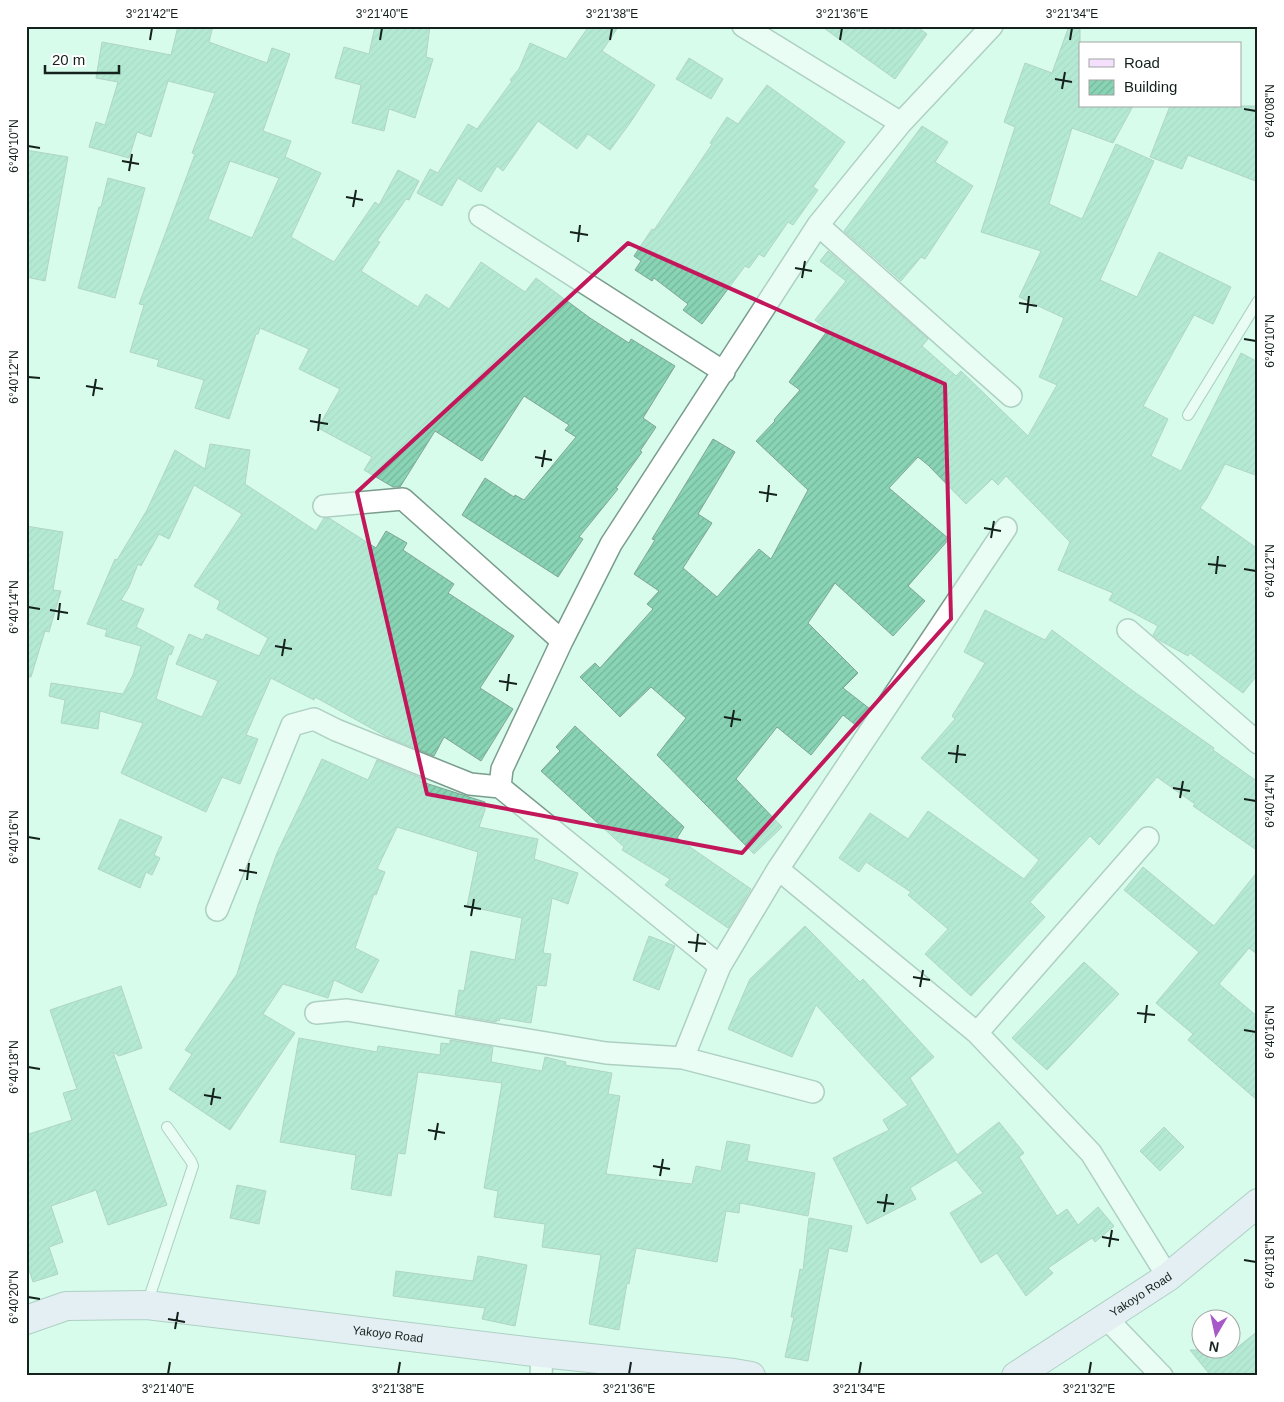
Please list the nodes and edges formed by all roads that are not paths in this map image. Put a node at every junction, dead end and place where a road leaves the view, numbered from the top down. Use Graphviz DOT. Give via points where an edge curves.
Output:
graph roads {
  1 [pos="743,26"];
  2 [pos="992,26"];
  3 [pos="901,123"];
  4 [pos="480,216"];
  5 [pos="818,225"];
  6 [pos="1258,301"];
  7 [pos="724,372"];
  8 [pos="1011,396"];
  9 [pos="1188,414"];
  10 [pos="324,506"];
  11 [pos="1006,528"];
  12 [pos="1128,630"];
  13 [pos="562,642"];
  14 [pos="1258,742"];
  15 [pos="500,787"];
  16 [pos="1148,838"];
  17 [pos="778,869"];
  18 [pos="218,910"];
  19 [pos="720,966"];
  20 [pos="316,1013"];
  21 [pos="977,1033"];
  22 [pos="683,1058"];
  23 [pos="813,1092"];
  24 [pos="166,1127"];
  25 [pos="1258,1203"];
  26 [pos="1168,1277"];
  27 [pos="147,1305"];
  28 [pos="1106,1318"];
  29 [pos="26,1320"];
  30 [pos="541,1364"];
  31 [pos="740,1375"];
  32 [pos="1016,1376"];
  33 [pos="1162,1376"];
  1 -- 3 [label="street"];
  2 -- 3 [label="street"];
  3 -- 5 [label="street"];
  4 -- 7 [label="street"];
  5 -- 7 [label="street"];
  5 -- 8 [label="street"];
  6 -- 9 [label="lane"];
  7 -- 13 [label="street" via="611,544"];
  10 -- 13 [label="street" via="403,498"];
  11 -- 17 [label="street"];
  12 -- 14 [label="street"];
  13 -- 15 [label="street" via="502,769"];
  15 -- 18 [label="street" via="470,784 314,719 292,726"];
  15 -- 19 [label="street"];
  16 -- 21 [label="street"];
  17 -- 19 [label="street"];
  17 -- 21 [label="street"];
  19 -- 22 [label="street"];
  20 -- 22 [label="street" via="348,1010 606,1053"];
  21 -- 26 [label="street" via="1092,1153"];
  22 -- 23 [label="street"];
  24 -- 27 [label="lane" via="194,1166"];
  25 -- 26 [label="main road, Yakoyo Road"];
  26 -- 28 [label="main road, Yakoyo Road"];
  27 -- 29 [label="main road, Yakoyo Road" via="66,1306"];
  27 -- 30 [label="main road, Yakoyo Road"];
  28 -- 32 [label="main road, Yakoyo Road"];
  28 -- 33 [label="street"];
  30 -- 31 [label="main road, Yakoyo Road"];
}
